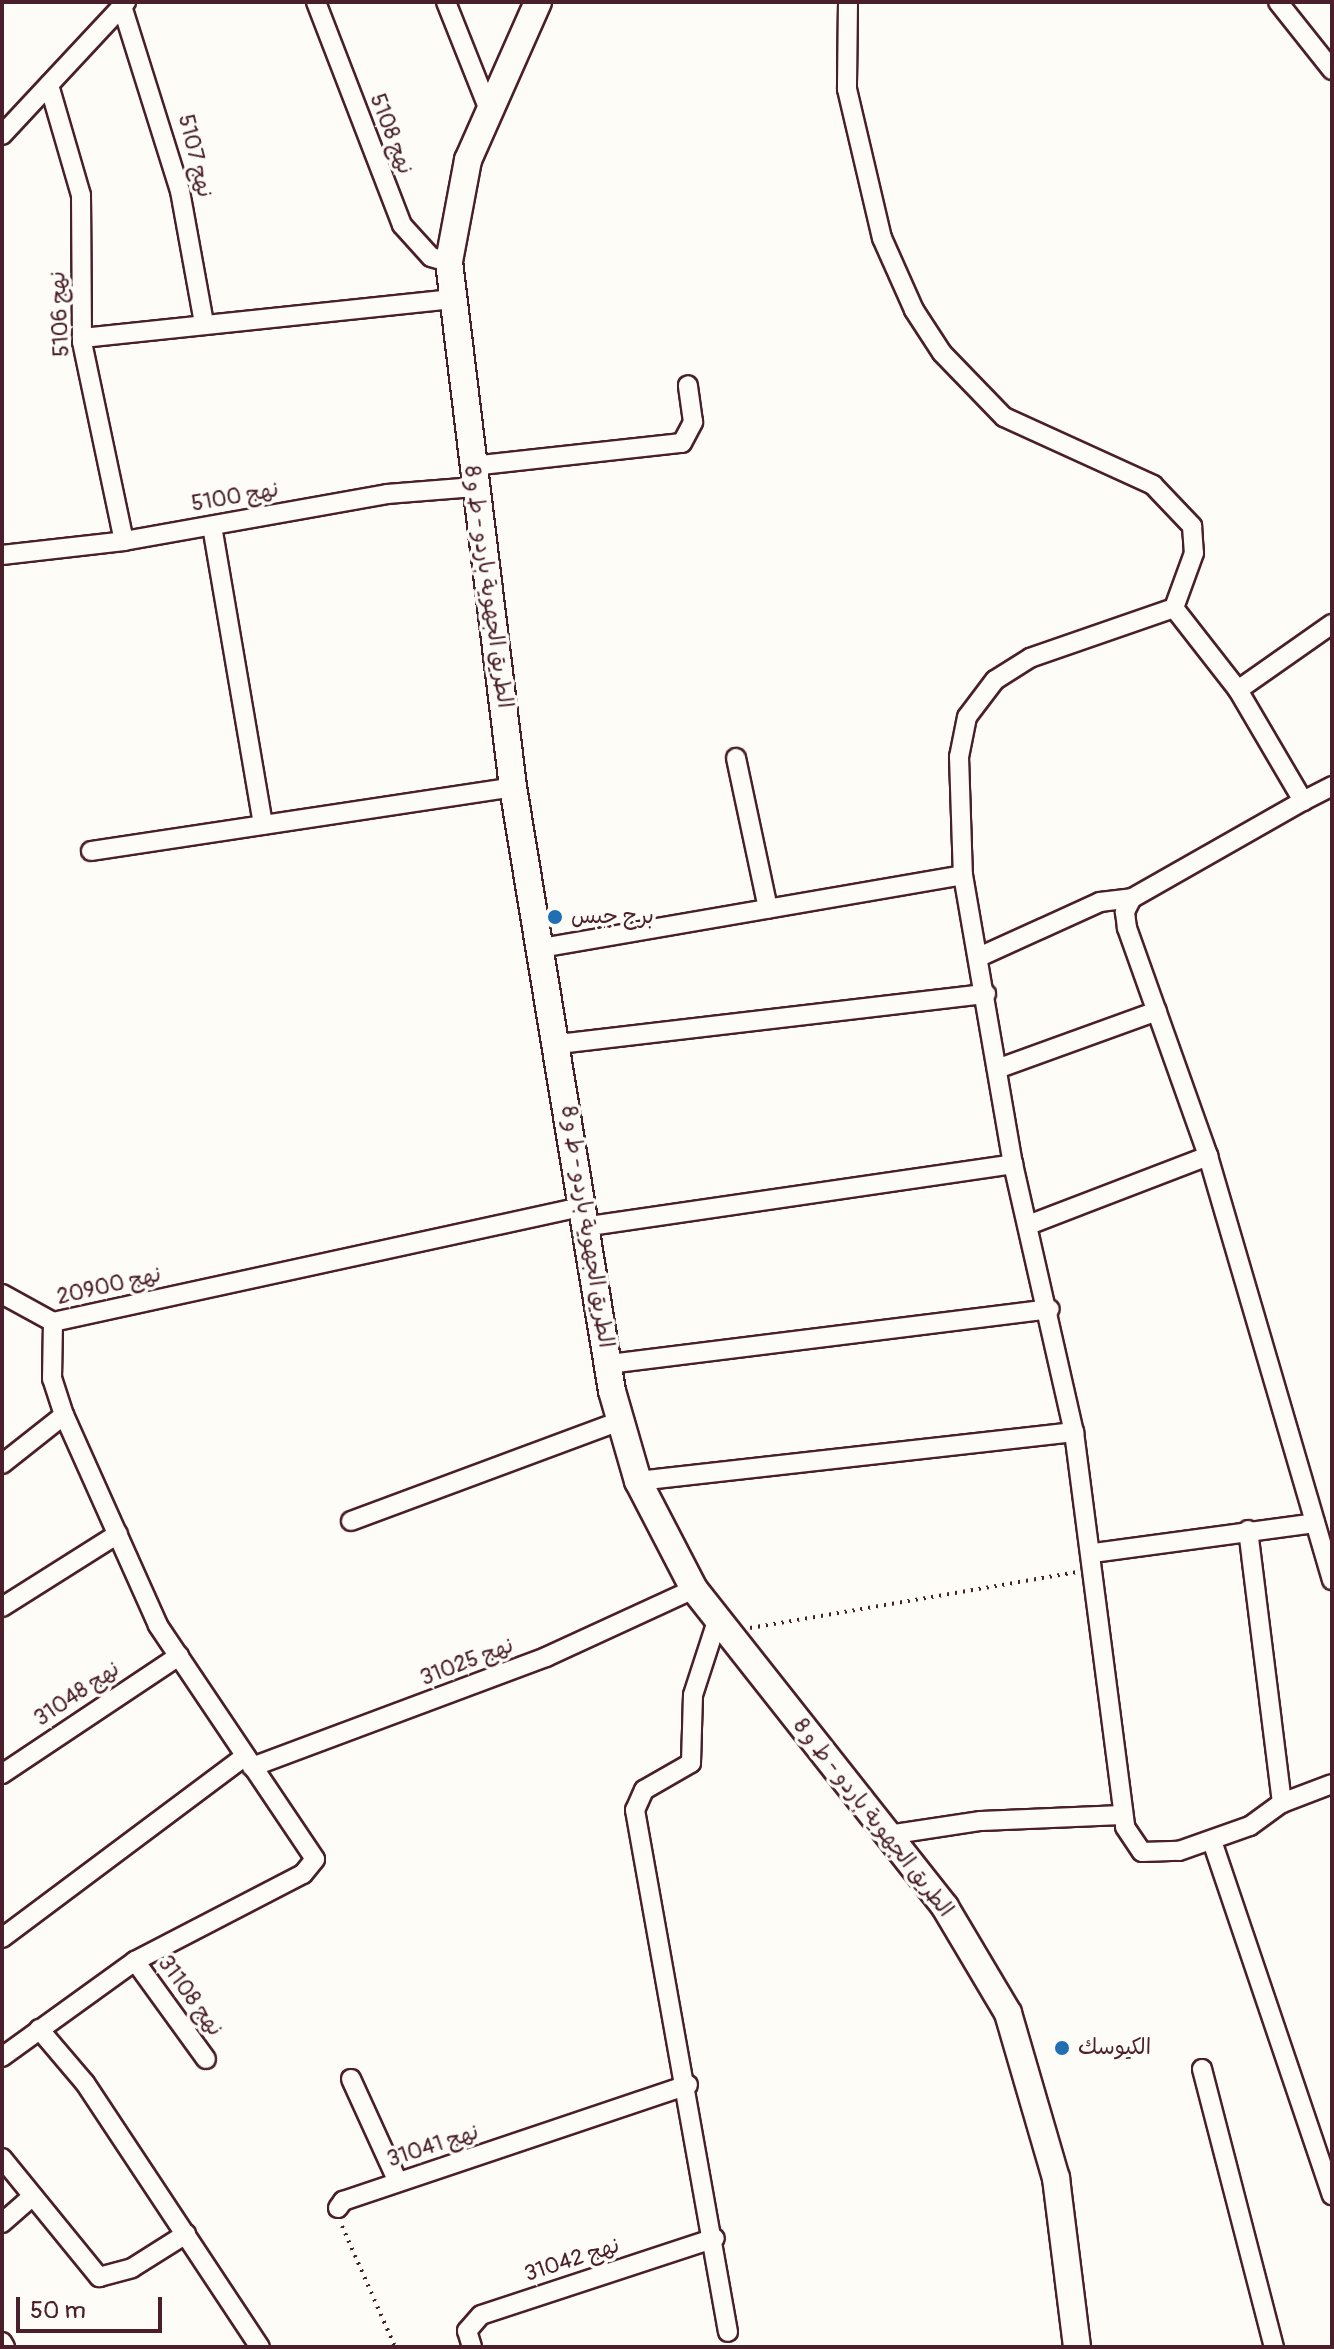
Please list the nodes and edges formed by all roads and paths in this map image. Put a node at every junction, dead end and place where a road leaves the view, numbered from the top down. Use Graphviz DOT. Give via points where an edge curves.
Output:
graph roads {
  1 [pos="316,2"];
  2 [pos="446,2"];
  3 [pos="538,2"];
  4 [pos="848,2"];
  5 [pos="1278,2"];
  6 [pos="124,4"];
  7 [pos="1332,70"];
  8 [pos="49,85"];
  9 [pos="489,110"];
  10 [pos="2,135"];
  11 [pos="449,262"];
  12 [pos="451,299"];
  13 [pos="204,323"];
  14 [pos="82,338"];
  15 [pos="688,385"];
  16 [pos="474,477"];
  17 [pos="212,526"];
  18 [pos="124,541"];
  19 [pos="2,555"];
  20 [pos="1174,608"];
  21 [pos="1332,624"];
  22 [pos="1238,690"];
  23 [pos="736,758"];
  24 [pos="1332,786"];
  25 [pos="513,787"];
  26 [pos="1303,801"];
  27 [pos="263,825"];
  28 [pos="91,851"];
  29 [pos="963,875"];
  30 [pos="1132,898"];
  31 [pos="768,909"];
  32 [pos="541,948"];
  33 [pos="979,957"];
  34 [pos="986,994"];
  35 [pos="1157,1011"];
  36 [pos="559,1044"];
  37 [pos="997,1069"];
  38 [pos="1208,1156"];
  39 [pos="1013,1164"];
  40 [pos="582,1217"];
  41 [pos="1031,1224"];
  42 [pos="2,1294"];
  43 [pos="1050,1309"];
  44 [pos="53,1322"];
  45 [pos="609,1364"];
  46 [pos="64,1415"];
  47 [pos="620,1421"];
  48 [pos="1074,1432"];
  49 [pos="2,1464"];
  50 [pos="638,1481"];
  51 [pos="351,1521"];
  52 [pos="1315,1523"];
  53 [pos="1248,1530"];
  54 [pos="118,1534"];
  55 [pos="1094,1561"];
  56 [pos="1332,1580"];
  57 [pos="694,1589"];
  58 [pos="2,1607"];
  59 [pos="722,1627"];
  60 [pos="179,1656"];
  61 [pos="248,1762"];
  62 [pos="2,1774"];
  63 [pos="1332,1784"];
  64 [pos="1282,1803"];
  65 [pos="1122,1815"];
  66 [pos="888,1835"];
  67 [pos="1212,1841"];
  68 [pos="2,1938"];
  69 [pos="135,1961"];
  70 [pos="39,2029"];
  71 [pos="2,2057"];
  72 [pos="206,2059"];
  73 [pos="1202,2069"];
  74 [pos="351,2079"];
  75 [pos="688,2085"];
  76 [pos="2,2158"];
  77 [pos="398,2182"];
  78 [pos="1332,2195"];
  79 [pos="33,2196"];
  80 [pos="338,2208"];
  81 [pos="2,2223"];
  82 [pos="186,2234"];
  83 [pos="715,2238"];
  84 [pos="728,2332"];
  85 [pos="260,2347"];
  86 [pos="395,2347"];
  87 [pos="472,2347"];
  88 [pos="1077,2347"];
  89 [pos="1274,2347"];
  1 -- 11 [label="street, نهج 5108" via="402,225 431,257"];
  2 -- 9 [label="street"];
  3 -- 9 [label="main road, الطريق الجهوية باردو - ط و 8"];
  4 -- 20 [label="street" via="845,52 853,126 882,238 914,310 942,353 1004,417 1153,485 1179,505 1192,526 1194,553"];
  5 -- 7 [label="street"];
  6 -- 8 [label="street"];
  6 -- 13 [label="street, نهج 5107" via="176,176"];
  8 -- 10 [label="street"];
  8 -- 14 [label="street, نهج 5106" via="81,195"];
  9 -- 11 [label="main road, الطريق الجهوية باردو - ط و 8" via="468,160"];
  11 -- 12 [label="main road, الطريق الجهوية باردو - ط و 8"];
  12 -- 13 [label="street"];
  12 -- 16 [label="main road, الطريق الجهوية باردو - ط و 8"];
  13 -- 14 [label="street"];
  14 -- 18 [label="street, نهج 5106"];
  15 -- 16 [label="street, نهج 5100" via="693,422 682,443"];
  16 -- 17 [label="street, نهج 5100"];
  16 -- 25 [label="main road, الطريق الجهوية باردو - ط و 8"];
  17 -- 18 [label="street, نهج 5100"];
  17 -- 27 [label="street"];
  18 -- 19 [label="street, نهج 5100"];
  20 -- 22 [label="street"];
  20 -- 29 [label="street" via="1030,658 995,680 967,717 959,757"];
  21 -- 22 [label="street"];
  22 -- 26 [label="street"];
  23 -- 31 [label="street"];
  24 -- 26 [label="street"];
  25 -- 27 [label="street"];
  25 -- 32 [label="main road, الطريق الجهوية باردو - ط و 8"];
  26 -- 30 [label="street"];
  27 -- 28 [label="street"];
  29 -- 31 [label="street"];
  29 -- 33 [label="street"];
  30 -- 33 [label="street" via="1100,902"];
  30 -- 35 [label="street" via="1125,912 1127,928"];
  31 -- 32 [label="street"];
  32 -- 36 [label="main road, الطريق الجهوية باردو - ط و 8"];
  33 -- 34 [label="street"];
  34 -- 36 [label="street"];
  34 -- 37 [label="street"];
  35 -- 37 [label="street"];
  35 -- 38 [label="street"];
  36 -- 40 [label="main road, الطريق الجهوية باردو - ط و 8"];
  37 -- 39 [label="street"];
  38 -- 41 [label="street"];
  38 -- 52 [label="street"];
  39 -- 40 [label="street, نهج 20900"];
  39 -- 41 [label="street"];
  40 -- 44 [label="street, نهج 20900"];
  40 -- 45 [label="main road, الطريق الجهوية باردو - ط و 8"];
  41 -- 43 [label="street"];
  42 -- 44 [label="street"];
  43 -- 45 [label="street"];
  43 -- 48 [label="street"];
  44 -- 46 [label="street, نهج 20900" via="52,1379"];
  45 -- 47 [label="main road, الطريق الجهوية باردو - ط و 8"];
  46 -- 49 [label="street"];
  46 -- 54 [label="street, نهج 20900"];
  47 -- 50 [label="main road, الطريق الجهوية باردو - ط و 8"];
  47 -- 51 [label="street"];
  48 -- 50 [label="street"];
  48 -- 55 [label="street"];
  50 -- 57 [label="main road, الطريق الجهوية باردو - ط و 8"];
  52 -- 53 [label="street"];
  52 -- 56 [label="street"];
  53 -- 55 [label="street"];
  53 -- 64 [label="street"];
  54 -- 58 [label="street"];
  54 -- 60 [label="street, نهج 20900" via="158,1625"];
  55 -- 59 [label="path"];
  55 -- 65 [label="street"];
  57 -- 59 [label="main road, الطريق الجهوية باردو - ط و 8"];
  57 -- 61 [label="street, نهج 31025" via="546,1657"];
  59 -- 66 [label="main road, الطريق الجهوية باردو - ط و 8"];
  59 -- 75 [label="street" via="693,1695 691,1763 644,1790 635,1810"];
  60 -- 61 [label="street, نهج 20900"];
  60 -- 62 [label="street, نهج 31048"];
  61 -- 68 [label="street, نهج 31025"];
  61 -- 69 [label="street, نهج 20900" via="309,1847 313,1867"];
  63 -- 64 [label="street"];
  64 -- 67 [label="street"];
  65 -- 66 [label="street" via="981,1821"];
  65 -- 67 [label="street" via="1130,1840 1142,1852"];
  66 -- 88 [label="main road, الطريق الجهوية باردو - ط و 8" via="945,1907 1008,2013 1034,2085 1059,2192"];
  67 -- 78 [label="street"];
  69 -- 70 [label="street"];
  69 -- 72 [label="street, نهج 31108"];
  70 -- 71 [label="street"];
  70 -- 82 [label="street" via="85,2083"];
  73 -- 89 [label="street"];
  74 -- 77 [label="street"];
  75 -- 77 [label="street, نهج 31041"];
  75 -- 83 [label="street"];
  76 -- 79 [label="street"];
  77 -- 80 [label="street, نهج 31041"];
  79 -- 81 [label="street"];
  79 -- 82 [label="street" via="99,2277 132,2268"];
  80 -- 86 [label="path"];
  82 -- 85 [label="street"];
  83 -- 84 [label="street"];
  83 -- 87 [label="street, نهج 31042" via="481,2315 467,2331"];
}
